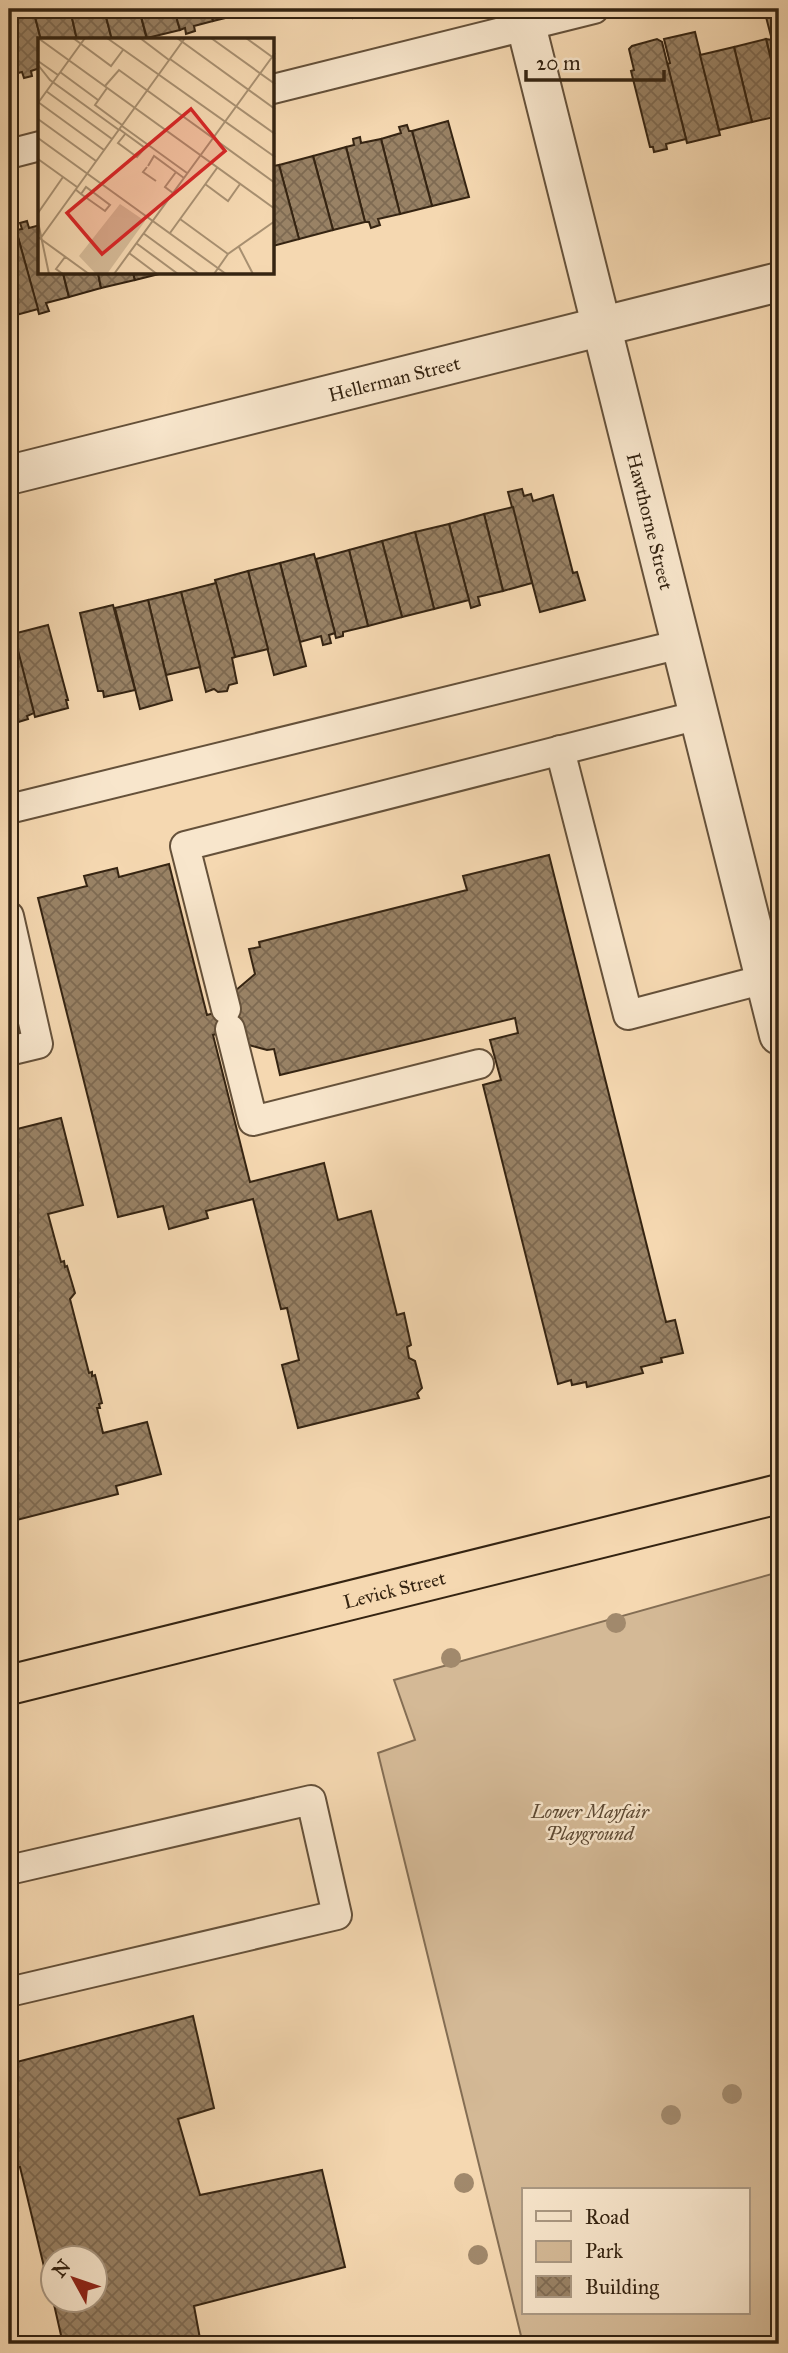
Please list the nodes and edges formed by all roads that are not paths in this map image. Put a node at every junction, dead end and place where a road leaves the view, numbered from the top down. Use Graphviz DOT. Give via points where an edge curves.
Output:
graph roads {
  1 [pos="594,9"];
  2 [pos="524,17"];
  3 [pos="275,88"];
  4 [pos="38,147"];
  5 [pos="9,154"];
  6 [pos="779,282"];
  7 [pos="602,327"];
  8 [pos="9,475"];
  9 [pos="681,644"];
  10 [pos="699,715"];
  11 [pos="560,750"];
  12 [pos="9,809"];
  13 [pos="9,916"];
  14 [pos="765,979"];
  15 [pos="779,1035"];
  16 [pos="9,1051"];
  17 [pos="480,1064"];
  18 [pos="779,1494"];
  19 [pos="9,1685"];
  20 [pos="9,1870"];
  21 [pos="9,1992"];
  1 -- 2 [label="lane"];
  2 -- 3 [label="lane"];
  2 -- 7 [label="street, Hawthorne Street"];
  4 -- 5 [label="lane"];
  6 -- 7 [label="street, Hellerman Street"];
  7 -- 8 [label="street, Hellerman Street"];
  7 -- 9 [label="street, Hawthorne Street"];
  9 -- 10 [label="street, Hawthorne Street"];
  9 -- 12 [label="lane"];
  10 -- 11 [label="lane"];
  10 -- 14 [label="street, Hawthorne Street"];
  11 -- 14 [label="lane" via="628,1016"];
  11 -- 17 [label="lane" via="184,846 253,1121"];
  13 -- 16 [label="lane" via="38,1044"];
  14 -- 15 [label="street, Hawthorne Street"];
  18 -- 19 [label="highway, Levick Street"];
  20 -- 21 [label="lane" via="311,1800 337,1916"];
}
